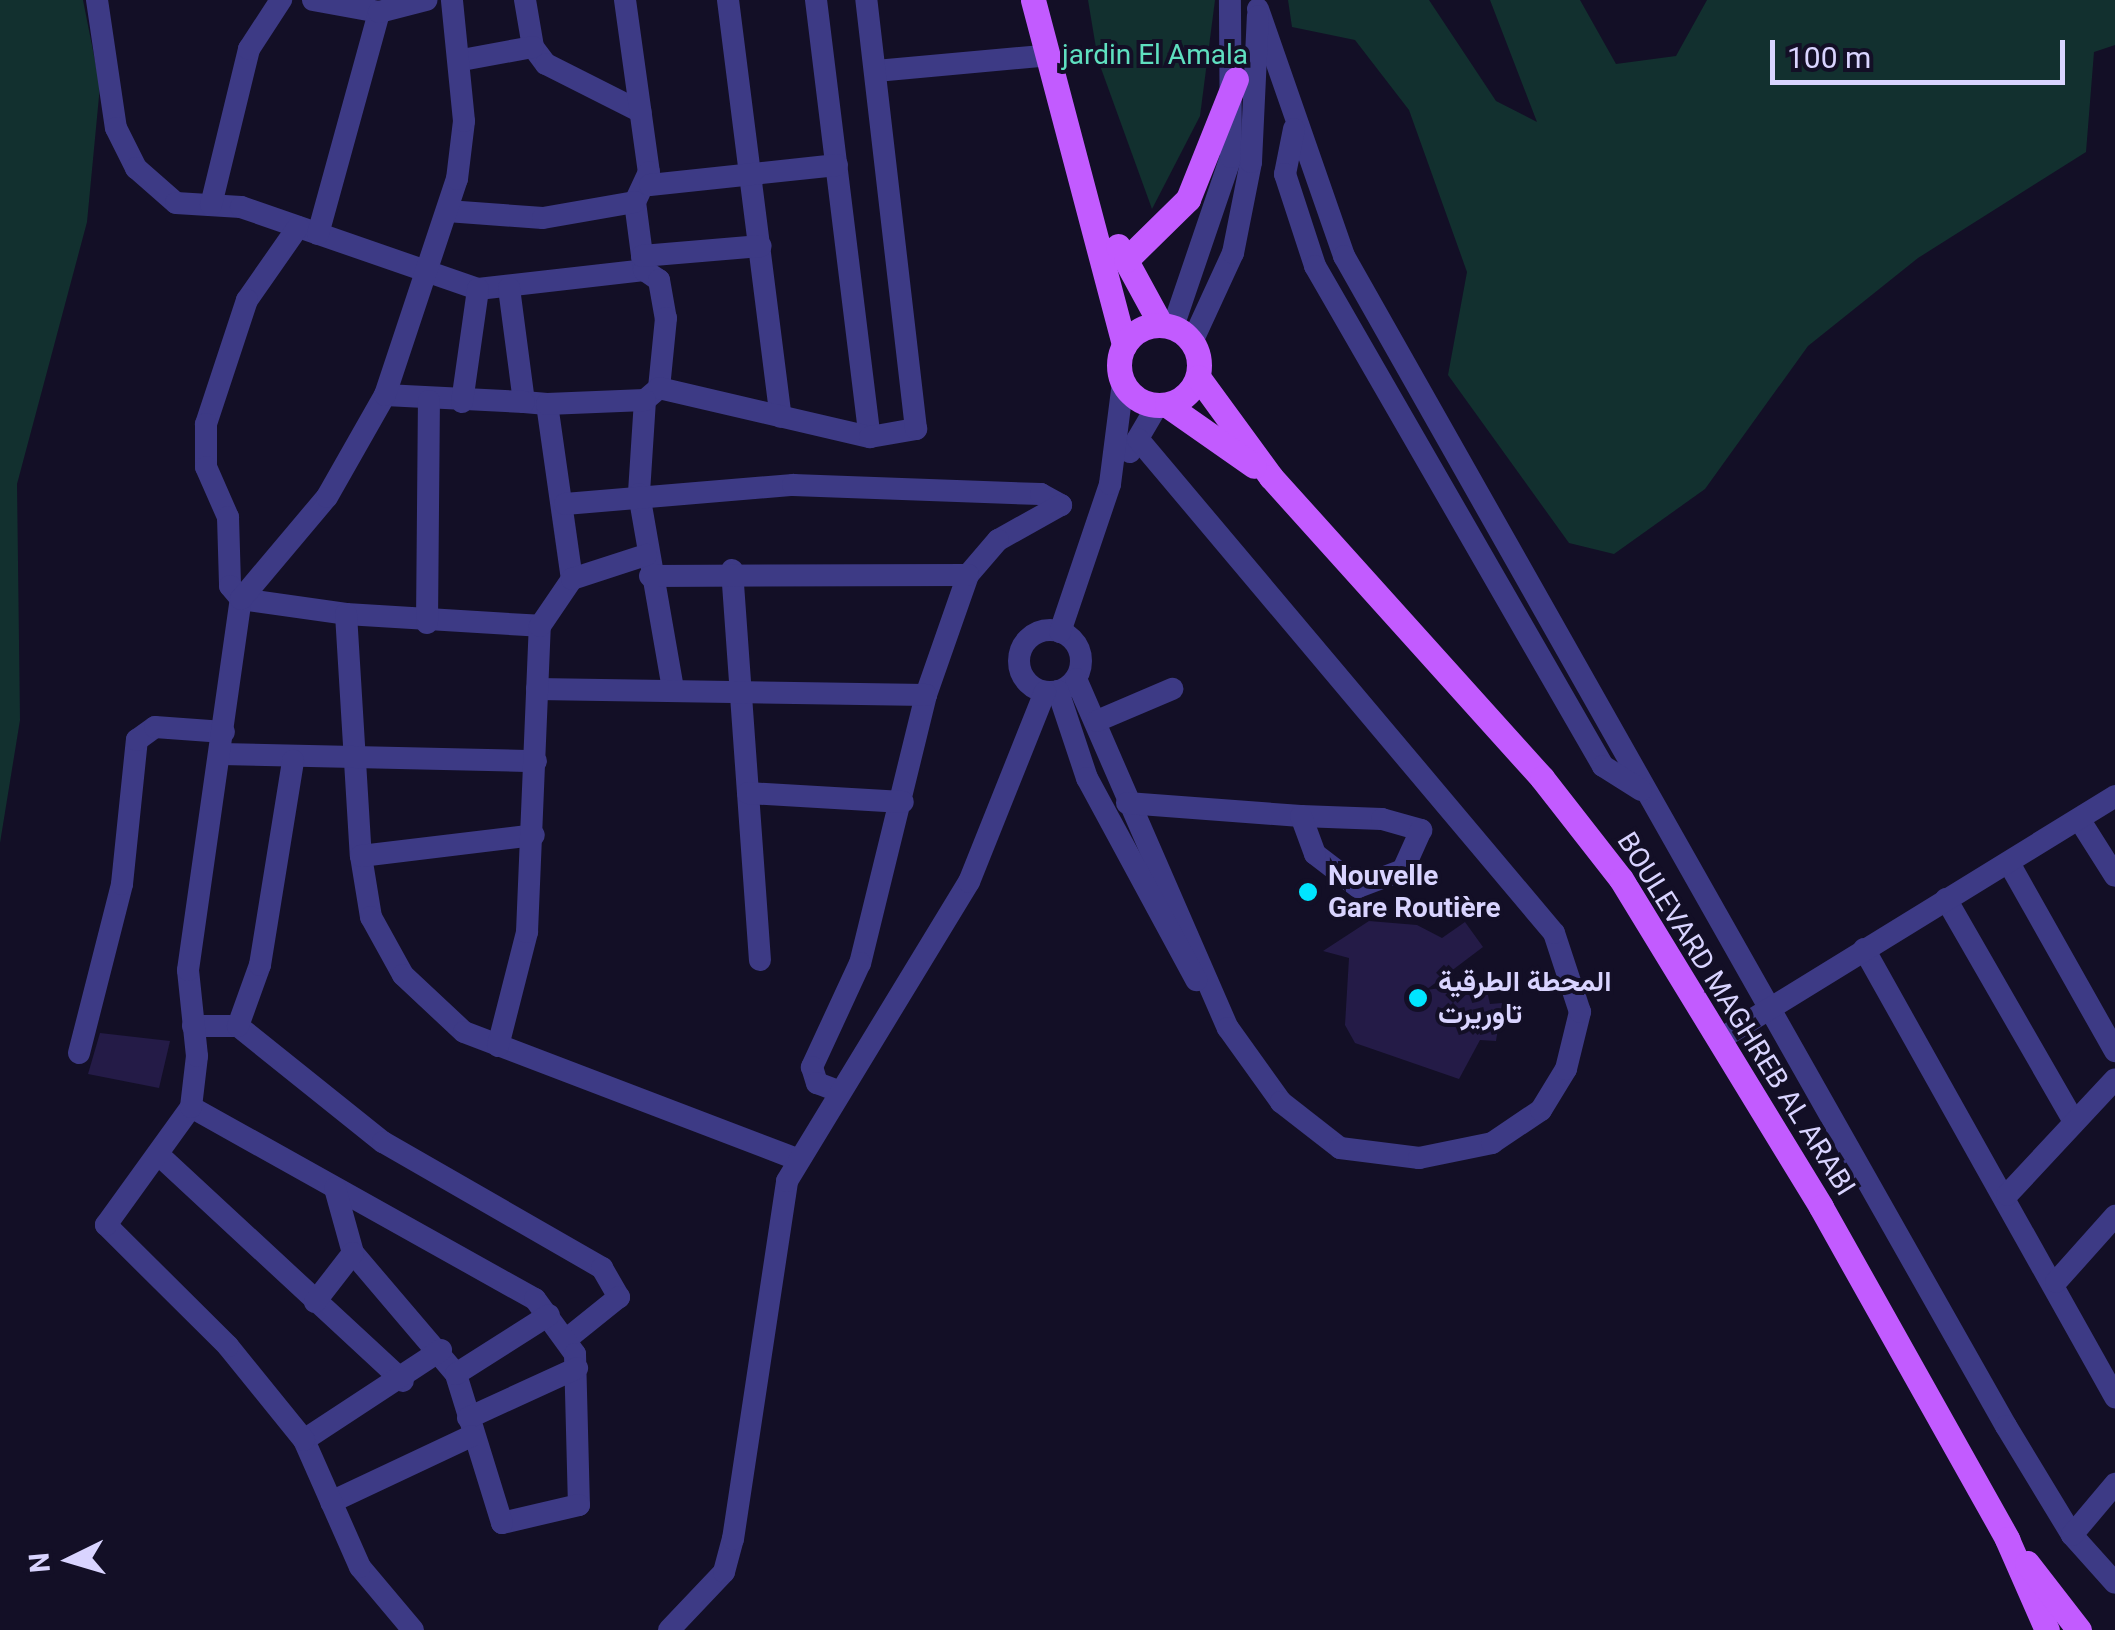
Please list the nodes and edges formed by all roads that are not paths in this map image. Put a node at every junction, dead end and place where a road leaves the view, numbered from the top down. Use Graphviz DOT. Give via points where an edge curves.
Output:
graph roads {
  1 [pos="97,0"];
  2 [pos="281,0"];
  3 [pos="318,0"];
  4 [pos="426,0"];
  5 [pos="452,0"];
  6 [pos="525,0"];
  7 [pos="625,0"];
  8 [pos="728,0"];
  9 [pos="816,0"];
  10 [pos="866,0"];
  11 [pos="1033,0"];
  12 [pos="1230,0"];
  13 [pos="1257,4"];
  14 [pos="379,12"];
  15 [pos="533,47"];
  16 [pos="1042,56"];
  17 [pos="462,60"];
  18 [pos="876,70"];
  19 [pos="1236,79"];
  20 [pos="641,112"];
  21 [pos="837,165"];
  22 [pos="754,173"];
  23 [pos="1079,176"];
  24 [pos="642,194"];
  25 [pos="211,205"];
  26 [pos="446,212"];
  27 [pos="308,231"];
  28 [pos="761,246"];
  29 [pos="1126,260"];
  30 [pos="643,263"];
  31 [pos="426,276"];
  32 [pos="509,288"];
  33 [pos="478,289"];
  34 [pos="1175,331"];
  35 [pos="1124,345"];
  36 [pos="1198,376"];
  37 [pos="1123,383"];
  38 [pos="652,394"];
  39 [pos="385,395"];
  40 [pos="428,402"];
  41 [pos="462,402"];
  42 [pos="524,402"];
  43 [pos="548,404"];
  44 [pos="1162,406"];
  45 [pos="781,417"];
  46 [pos="870,438"];
  47 [pos="1138,438"];
  48 [pos="1270,477"];
  49 [pos="1110,484"];
  50 [pos="639,494"];
  51 [pos="565,504"];
  52 [pos="648,566"];
  53 [pos="732,570"];
  54 [pos="968,574"];
  55 [pos="572,579"];
  56 [pos="241,599"];
  57 [pos="346,614"];
  58 [pos="427,623"];
  59 [pos="540,626"];
  60 [pos="1060,632"];
  61 [pos="673,688"];
  62 [pos="740,688"];
  63 [pos="1060,688"];
  64 [pos="537,689"];
  65 [pos="1172,689"];
  66 [pos="926,694"];
  67 [pos="1097,720"];
  68 [pos="222,743"];
  69 [pos="293,760"];
  70 [pos="536,761"];
  71 [pos="352,764"];
  72 [pos="1087,778"];
  73 [pos="748,794"];
  74 [pos="2115,796"];
  75 [pos="903,802"];
  76 [pos="1136,810"];
  77 [pos="1301,816"];
  78 [pos="2079,819"];
  79 [pos="534,835"];
  80 [pos="360,856"];
  81 [pos="2009,863"];
  82 [pos="2115,876"];
  83 [pos="1946,899"];
  84 [pos="1864,949"];
  85 [pos="760,960"];
  86 [pos="1772,1007"];
  87 [pos="193,1026"];
  88 [pos="238,1026"];
  89 [pos="1228,1028"];
  90 [pos="1722,1038"];
  91 [pos="498,1046"];
  92 [pos="2115,1051"];
  93 [pos="79,1053"];
  94 [pos="2115,1079"];
  95 [pos="835,1090"];
  96 [pos="191,1107"];
  97 [pos="2074,1122"];
  98 [pos="160,1156"];
  99 [pos="796,1159"];
  100 [pos="335,1188"];
  101 [pos="2007,1195"];
  102 [pos="2115,1216"];
  103 [pos="353,1253"];
  104 [pos="2056,1282"];
  105 [pos="315,1302"];
  106 [pos="549,1314"];
  107 [pos="568,1338"];
  108 [pos="2115,1345"];
  109 [pos="441,1350"];
  110 [pos="2097,1362"];
  111 [pos="577,1368"];
  112 [pos="456,1374"];
  113 [pos="402,1381"];
  114 [pos="2115,1396"];
  115 [pos="470,1426"];
  116 [pos="304,1440"];
  117 [pos="2115,1484"];
  118 [pos="331,1502"];
  119 [pos="2072,1535"];
  120 [pos="2006,1539"];
  121 [pos="2115,1584"];
  122 [pos="413,1630"];
  123 [pos="669,1630"];
  124 [pos="2047,1630"];
  125 [pos="2079,1630"];
  1 -- 25 [label="street" via="105,87 136,168 176,204"];
  2 -- 25 [label="street" via="249,49"];
  3 -- 14 [label="street"];
  4 -- 14 [label="street"];
  5 -- 17 [label="street"];
  6 -- 15 [label="street"];
  7 -- 20 [label="street"];
  8 -- 22 [label="street"];
  9 -- 21 [label="street"];
  10 -- 18 [label="street"];
  11 -- 16 [label="main road"];
  12 -- 19 [label="street"];
  13 -- 34 [label="street" via="1252,162 1233,253"];
  13 -- 86 [label="street" via="1338,244 1627,748 1641,790"];
  14 -- 27 [label="street"];
  15 -- 17 [label="street"];
  15 -- 20 [label="street" via="561,78"];
  16 -- 18 [label="street"];
  16 -- 23 [label="main road"];
  17 -- 26 [label="street" via="462,150"];
  18 -- 46 [label="street" via="920,414 904,438"];
  19 -- 29 [label="main road" via="1188,199"];
  19 -- 34 [label="street" via="1217,213"];
  20 -- 24 [label="street"];
  21 -- 22 [label="street"];
  21 -- 46 [label="street"];
  22 -- 24 [label="street"];
  22 -- 28 [label="street"];
  23 -- 29 [label="main road"];
  23 -- 35 [label="main road"];
  24 -- 26 [label="street" via="543,218"];
  24 -- 30 [label="street"];
  25 -- 27 [label="street"];
  26 -- 31 [label="street"];
  27 -- 31 [label="street"];
  27 -- 56 [label="street" via="247,300 206,424 206,466 228,517 225,572"];
  28 -- 30 [label="street"];
  28 -- 45 [label="street"];
  29 -- 34 [label="main road"];
  30 -- 32 [label="street"];
  30 -- 38 [label="street" via="664,290"];
  31 -- 33 [label="street"];
  31 -- 39 [label="street"];
  32 -- 33 [label="street"];
  32 -- 42 [label="street"];
  33 -- 41 [label="street"];
  34 -- 35 [label="main road"];
  34 -- 36 [label="main road"];
  35 -- 37 [label="main road"];
  36 -- 44 [label="main road"];
  36 -- 48 [label="main road, BOULEVARD MAGHREB AL ARABI"];
  37 -- 44 [label="main road, BOULEVARD MAGHREB AL ARABI"];
  37 -- 49 [label="street"];
  38 -- 43 [label="street"];
  38 -- 45 [label="street"];
  38 -- 50 [label="street"];
  39 -- 40 [label="street"];
  39 -- 56 [label="street" via="327,497"];
  40 -- 41 [label="street"];
  40 -- 58 [label="street"];
  41 -- 42 [label="street"];
  42 -- 43 [label="street"];
  43 -- 51 [label="street"];
  44 -- 47 [label="street"];
  44 -- 48 [label="main road, BOULEVARD MAGHREB AL ARABI"];
  45 -- 46 [label="street"];
  47 -- 49 [label="street"];
  47 -- 89 [label="street" via="1554,933 1580,1012 1566,1068 1542,1110 1492,1143 1420,1158 1340,1148 1281,1102"];
  48 -- 90 [label="main road, BOULEVARD MAGHREB AL ARABI" via="1567,808"];
  49 -- 60 [label="street"];
  50 -- 51 [label="street"];
  50 -- 52 [label="street"];
  50 -- 54 [label="street" via="792,485 1041,494 1061,506 998,540"];
  51 -- 55 [label="street"];
  52 -- 53 [label="street"];
  52 -- 55 [label="street"];
  52 -- 61 [label="street"];
  53 -- 54 [label="street"];
  53 -- 62 [label="street"];
  54 -- 66 [label="street"];
  55 -- 59 [label="street"];
  56 -- 57 [label="street"];
  56 -- 68 [label="street"];
  57 -- 58 [label="street"];
  57 -- 71 [label="street"];
  58 -- 59 [label="street"];
  59 -- 64 [label="street"];
  60 -- 63 [label="street" via="1081,657"];
  60 -- 63 [label="street" via="1040,632 1020,654 1028,682"];
  61 -- 62 [label="street"];
  61 -- 64 [label="street"];
  62 -- 66 [label="street"];
  62 -- 73 [label="street"];
  63 -- 67 [label="street"];
  63 -- 72 [label="street"];
  63 -- 95 [label="street" via="969,882"];
  64 -- 70 [label="street"];
  65 -- 67 [label="street"];
  66 -- 75 [label="street"];
  67 -- 76 [label="street"];
  68 -- 69 [label="street"];
  68 -- 87 [label="street" via="190,945"];
  68 -- 93 [label="street" via="155,727 137,740 122,884"];
  69 -- 71 [label="street"];
  69 -- 88 [label="street" via="260,965"];
  70 -- 71 [label="street"];
  70 -- 79 [label="street"];
  71 -- 80 [label="street"];
  72 -- 76 [label="street"];
  72 -- 89 [label="street" via="1163,930"];
  73 -- 75 [label="street"];
  73 -- 85 [label="street"];
  74 -- 78 [label="street"];
  75 -- 95 [label="street" via="860,964 812,1067 817,1083"];
  76 -- 77 [label="street"];
  76 -- 89 [label="street"];
  77 -- 77 [label="street" via="1315,854 1358,887 1403,870 1421,830"];
  78 -- 81 [label="street"];
  78 -- 82 [label="street"];
  79 -- 80 [label="street"];
  79 -- 91 [label="street" via="522,962"];
  80 -- 91 [label="street" via="382,947 427,1003"];
  81 -- 83 [label="street"];
  81 -- 92 [label="street"];
  83 -- 84 [label="street"];
  83 -- 97 [label="street"];
  84 -- 86 [label="street"];
  84 -- 101 [label="street"];
  86 -- 90 [label="street"];
  86 -- 119 [label="street"];
  87 -- 88 [label="street"];
  87 -- 96 [label="street"];
  88 -- 107 [label="street" via="383,1142 612,1278 614,1307"];
  90 -- 120 [label="main road, BOULEVARD MAGHREB AL ARABI"];
  91 -- 99 [label="street"];
  94 -- 97 [label="street"];
  95 -- 99 [label="street"];
  96 -- 98 [label="street"];
  96 -- 100 [label="street"];
  97 -- 101 [label="street"];
  98 -- 105 [label="street"];
  98 -- 116 [label="street" via="108,1214 110,1235 228,1346"];
  99 -- 123 [label="street" via="775,1237 734,1539 724,1572"];
  100 -- 103 [label="street"];
  100 -- 106 [label="street" via="525,1290"];
  101 -- 104 [label="street"];
  102 -- 104 [label="street"];
  103 -- 105 [label="street"];
  103 -- 109 [label="street"];
  104 -- 110 [label="street"];
  105 -- 113 [label="street"];
  106 -- 107 [label="street"];
  106 -- 112 [label="street"];
  107 -- 111 [label="street"];
  108 -- 110 [label="street"];
  109 -- 112 [label="street"];
  109 -- 113 [label="street"];
  110 -- 114 [label="street"];
  111 -- 115 [label="street"];
  111 -- 115 [label="street" via="580,1496 570,1511 502,1523"];
  112 -- 115 [label="street"];
  113 -- 116 [label="street"];
  115 -- 118 [label="street"];
  116 -- 118 [label="street"];
  117 -- 119 [label="street"];
  118 -- 122 [label="street" via="386,1608"];
  119 -- 121 [label="street"];
  120 -- 124 [label="main road"];
  120 -- 125 [label="main road"];
}
